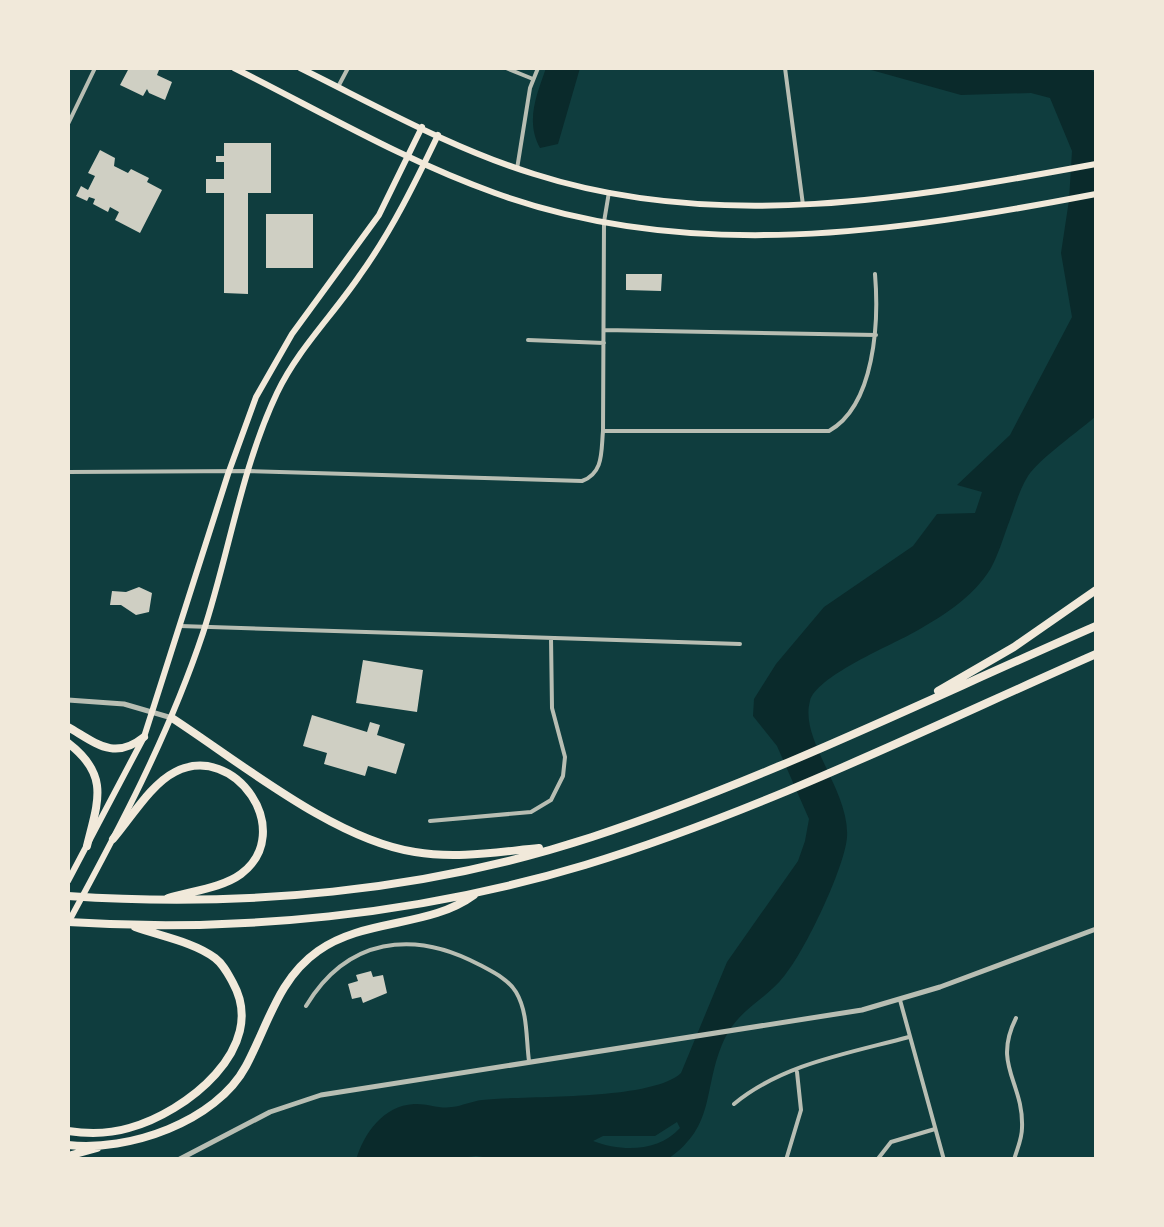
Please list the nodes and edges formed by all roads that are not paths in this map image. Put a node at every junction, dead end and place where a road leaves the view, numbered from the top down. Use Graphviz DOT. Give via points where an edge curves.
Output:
graph roads {
  1 [pos="95,68"];
  2 [pos="234,68"];
  3 [pos="300,68"];
  4 [pos="348,68"];
  5 [pos="506,68"];
  6 [pos="538,68"];
  7 [pos="785,68"];
  8 [pos="533,80"];
  9 [pos="338,86"];
  10 [pos="68,124"];
  11 [pos="422,128"];
  12 [pos="438,136"];
  13 [pos="408,155"];
  14 [pos="424,163"];
  15 [pos="1096,164"];
  16 [pos="518,169"];
  17 [pos="609,192"];
  18 [pos="1096,194"];
  19 [pos="803,205"];
  20 [pos="604,222"];
  21 [pos="875,274"];
  22 [pos="604,330"];
  23 [pos="876,335"];
  24 [pos="528,340"];
  25 [pos="604,343"];
  26 [pos="603,430"];
  27 [pos="249,471"];
  28 [pos="68,472"];
  29 [pos="228,474"];
  30 [pos="1096,590"];
  31 [pos="179,626"];
  32 [pos="1096,626"];
  33 [pos="204,629"];
  34 [pos="551,638"];
  35 [pos="740,644"];
  36 [pos="1096,654"];
  37 [pos="68,700"];
  38 [pos="909,708"];
  39 [pos="153,712"];
  40 [pos="172,718"];
  41 [pos="68,727"];
  42 [pos="144,737"];
  43 [pos="68,743"];
  44 [pos="430,822"];
  45 [pos="113,839"];
  46 [pos="563,845"];
  47 [pos="87,846"];
  48 [pos="68,881"];
  49 [pos="479,892"];
  50 [pos="68,896"];
  51 [pos="159,901"];
  52 [pos="68,922"];
  53 [pos="126,924"];
  54 [pos="1096,929"];
  55 [pos="900,1000"];
  56 [pos="306,1006"];
  57 [pos="1016,1018"];
  58 [pos="908,1037"];
  59 [pos="529,1061"];
  60 [pos="796,1070"];
  61 [pos="734,1104"];
  62 [pos="935,1129"];
  63 [pos="68,1131"];
  64 [pos="68,1146"];
  65 [pos="99,1147"];
  66 [pos="68,1156"];
  67 [pos="193,1156"];
  68 [pos="178,1160"];
  69 [pos="786,1160"];
  70 [pos="877,1160"];
  71 [pos="944,1160"];
  72 [pos="1014,1160"];
  1 -- 10 [label="street"];
  2 -- 13 [label="main road"];
  3 -- 9 [label="main road"];
  4 -- 9 [label="street"];
  5 -- 8 [label="street"];
  6 -- 8 [label="street"];
  7 -- 19 [label="street"];
  8 -- 16 [label="street"];
  9 -- 11 [label="main road"];
  11 -- 12 [label="main road"];
  11 -- 13 [label="main road"];
  12 -- 14 [label="main road"];
  12 -- 16 [label="main road"];
  13 -- 14 [label="main road"];
  13 -- 29 [label="main road" via="379,215 275,362"];
  14 -- 20 [label="main road" via="506,197"];
  14 -- 27 [label="main road" via="360,276 282,382"];
  15 -- 19 [label="main road" via="897,198"];
  16 -- 17 [label="main road"];
  17 -- 19 [label="main road"];
  17 -- 20 [label="street"];
  18 -- 20 [label="main road" via="923,225 817,235 721,235"];
  20 -- 22 [label="street"];
  21 -- 23 [label="street"];
  22 -- 23 [label="street"];
  22 -- 25 [label="street"];
  23 -- 26 [label="street" via="854,410 832,431"];
  24 -- 25 [label="street"];
  25 -- 26 [label="street"];
  26 -- 27 [label="street" via="600,466 582,481"];
  27 -- 29 [label="street"];
  27 -- 33 [label="main road"];
  28 -- 29 [label="street"];
  29 -- 31 [label="main road"];
  30 -- 38 [label="highway"];
  31 -- 33 [label="street"];
  31 -- 39 [label="main road"];
  32 -- 38 [label="highway"];
  33 -- 34 [label="street"];
  33 -- 40 [label="main road"];
  34 -- 35 [label="street"];
  34 -- 44 [label="street" via="552,708 565,757 552,800 531,812"];
  36 -- 49 [label="highway" via="785,791 612,856"];
  37 -- 39 [label="street"];
  38 -- 46 [label="highway" via="678,806"];
  39 -- 40 [label="street"];
  39 -- 42 [label="main road"];
  40 -- 45 [label="main road"];
  40 -- 46 [label="highway" via="356,834 412,852 458,856"];
  41 -- 42 [label="highway" via="119,750"];
  42 -- 47 [label="main road"];
  43 -- 47 [label="highway" via="99,783"];
  45 -- 51 [label="highway" via="163,780 184,768 222,771 251,793 262,813 264,841 246,869"];
  45 -- 52 [label="main road"];
  46 -- 51 [label="highway" via="368,886"];
  47 -- 48 [label="main road"];
  49 -- 53 [label="highway" via="320,917"];
  49 -- 65 [label="highway" via="457,908 358,932 314,953 272,1006 247,1064 224,1092 155,1136"];
  50 -- 51 [label="highway"];
  52 -- 53 [label="highway"];
  53 -- 63 [label="highway" via="213,956 240,997 240,1031 208,1082 171,1110 115,1132"];
  54 -- 55 [label="street"];
  55 -- 58 [label="street"];
  55 -- 59 [label="street"];
  56 -- 59 [label="street" via="352,958 382,946 426,944 469,959 516,991"];
  57 -- 72 [label="street" via="1005,1053 1022,1129"];
  58 -- 60 [label="street"];
  58 -- 62 [label="street"];
  59 -- 67 [label="street" via="321,1095 218,1136"];
  60 -- 61 [label="street"];
  60 -- 69 [label="street" via="800,1110"];
  62 -- 70 [label="street" via="891,1142"];
  62 -- 71 [label="street"];
  64 -- 65 [label="highway"];
  65 -- 66 [label="highway"];
  67 -- 68 [label="street"];
}
